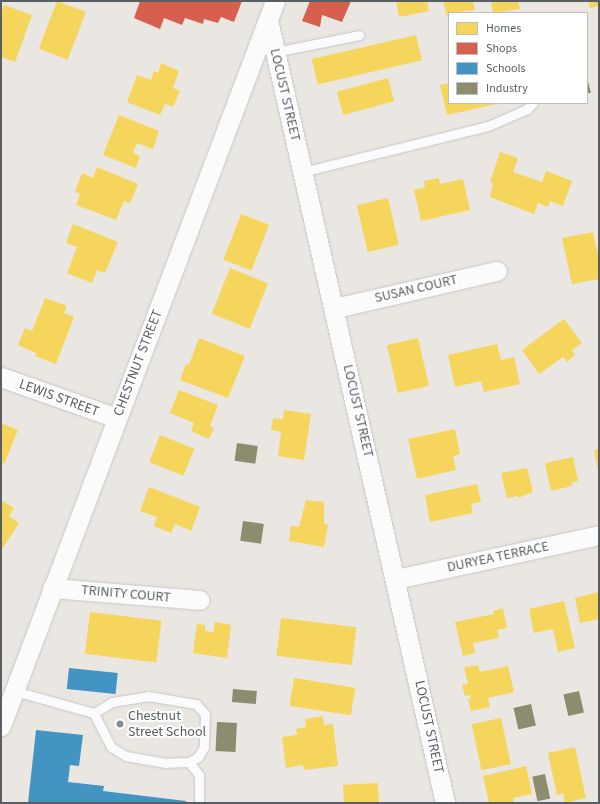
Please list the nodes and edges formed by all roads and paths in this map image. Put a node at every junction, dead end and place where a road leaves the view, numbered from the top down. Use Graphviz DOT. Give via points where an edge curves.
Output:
graph roads {
  1 [pos="275,1"];
  2 [pos="268,20"];
  3 [pos="359,35"];
  4 [pos="275,52"];
  5 [pos="532,104"];
  6 [pos="302,172"];
  7 [pos="496,271"];
  8 [pos="335,308"];
  9 [pos="1,377"];
  10 [pos="117,418"];
  11 [pos="599,535"];
  12 [pos="396,579"];
  13 [pos="52,588"];
  14 [pos="200,600"];
  15 [pos="8,686"];
  16 [pos="94,713"];
  17 [pos="1,726"];
  18 [pos="189,762"];
  19 [pos="199,803"];
  20 [pos="445,803"];
  1 -- 2 [label="street, CHESTNUT STREET"];
  2 -- 4 [label="street, LOCUST STREET"];
  2 -- 10 [label="street, CHESTNUT STREET"];
  3 -- 4 [label="lane"];
  4 -- 6 [label="street, LOCUST STREET"];
  5 -- 6 [label="lane" via="527,109 488,126"];
  6 -- 8 [label="street, LOCUST STREET"];
  7 -- 8 [label="street, SUSAN COURT"];
  8 -- 12 [label="street, LOCUST STREET"];
  9 -- 10 [label="street, LEWIS STREET"];
  10 -- 13 [label="street, CHESTNUT STREET"];
  11 -- 12 [label="street, DURYEA TERRACE"];
  12 -- 20 [label="street, LOCUST STREET"];
  13 -- 14 [label="street, TRINITY COURT"];
  13 -- 15 [label="street, CHESTNUT STREET"];
  15 -- 16 [label="lane"];
  15 -- 17 [label="street, CHESTNUT STREET"];
  16 -- 18 [label="lane" via="111,747 126,756 166,763"];
  16 -- 18 [label="lane" via="112,702 148,696 196,704 205,714 204,747 198,757"];
  18 -- 19 [label="lane" via="199,775"];
}
